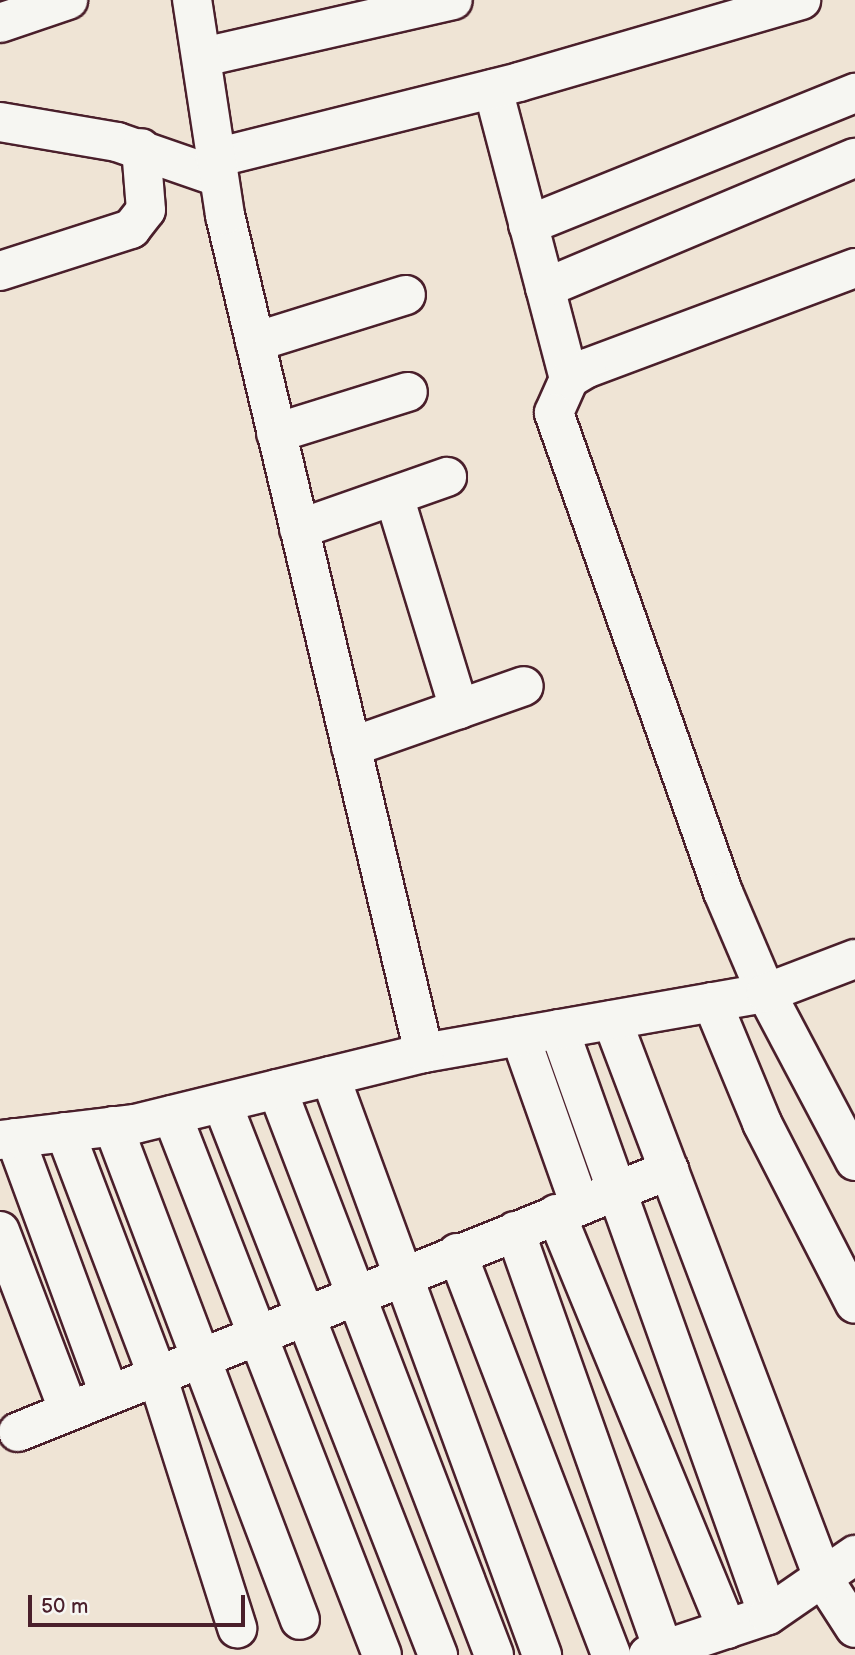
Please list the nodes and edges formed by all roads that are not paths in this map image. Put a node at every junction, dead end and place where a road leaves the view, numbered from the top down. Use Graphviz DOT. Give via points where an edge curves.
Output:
graph roads {
  1 [pos="68,0"];
  2 [pos="192,0"];
  3 [pos="453,0"];
  4 [pos="801,0"];
  5 [pos="0,23"];
  6 [pos="203,57"];
  7 [pos="493,89"];
  8 [pos="855,93"];
  9 [pos="0,122"];
  10 [pos="141,148"];
  11 [pos="855,158"];
  12 [pos="217,167"];
  13 [pos="528,225"];
  14 [pos="855,268"];
  15 [pos="0,271"];
  16 [pos="545,288"];
  17 [pos="406,295"];
  18 [pos="255,342"];
  19 [pos="569,379"];
  20 [pos="408,392"];
  21 [pos="276,433"];
  22 [pos="447,477"];
  23 [pos="394,496"];
  24 [pos="299,529"];
  25 [pos="524,685"];
  26 [pos="459,709"];
  27 [pos="351,747"];
  28 [pos="855,959"];
  29 [pos="766,993"];
  30 [pos="712,1002"];
  31 [pos="612,1020"];
  32 [pos="559,1029"];
  33 [pos="520,1036"];
  34 [pos="424,1053"];
  35 [pos="330,1076"];
  36 [pos="277,1089"];
  37 [pos="222,1103"];
  38 [pos="172,1115"];
  39 [pos="113,1126"];
  40 [pos="65,1132"];
  41 [pos="7,1139"];
  42 [pos="855,1161"];
  43 [pos="670,1170"];
  44 [pos="583,1204"];
  45 [pos="0,1231"];
  46 [pos="515,1231"];
  47 [pos="457,1253"];
  48 [pos="405,1274"];
  49 [pos="355,1294"];
  50 [pos="855,1304"];
  51 [pos="307,1313"];
  52 [pos="256,1333"];
  53 [pos="202,1354"];
  54 [pos="156,1372"];
  55 [pos="108,1391"];
  56 [pos="68,1409"];
  57 [pos="18,1432"];
  58 [pos="855,1555"];
  59 [pos="824,1580"];
  60 [pos="768,1615"];
  61 [pos="300,1620"];
  62 [pos="237,1628"];
  63 [pos="855,1628"];
  64 [pos="727,1629"];
  65 [pos="655,1652"];
  66 [pos="383,1655"];
  67 [pos="438,1655"];
  68 [pos="494,1655"];
  69 [pos="542,1655"];
  70 [pos="611,1655"];
  1 -- 5 [label="street"];
  2 -- 6 [label="street"];
  3 -- 6 [label="street"];
  4 -- 7 [label="street"];
  6 -- 12 [label="street"];
  7 -- 12 [label="street"];
  7 -- 13 [label="street"];
  8 -- 13 [label="street"];
  9 -- 10 [label="street"];
  10 -- 12 [label="street"];
  10 -- 15 [label="street" via="146,210 131,229"];
  11 -- 16 [label="street"];
  12 -- 18 [label="street"];
  13 -- 16 [label="street"];
  14 -- 19 [label="street"];
  16 -- 19 [label="street"];
  17 -- 18 [label="street"];
  18 -- 21 [label="street"];
  19 -- 29 [label="street" via="558,396 555,431"];
  20 -- 21 [label="street"];
  21 -- 24 [label="street"];
  22 -- 23 [label="street"];
  23 -- 24 [label="street"];
  23 -- 26 [label="street"];
  24 -- 27 [label="street"];
  25 -- 26 [label="street"];
  26 -- 27 [label="street"];
  27 -- 34 [label="street"];
  28 -- 29 [label="street"];
  29 -- 30 [label="street"];
  29 -- 42 [label="street"];
  30 -- 31 [label="street"];
  30 -- 50 [label="street" via="762,1123"];
  31 -- 32 [label="street"];
  31 -- 43 [label="street"];
  32 -- 33 [label="street"];
  32 -- 44 [label="street"];
  33 -- 34 [label="street"];
  33 -- 44 [label="street"];
  34 -- 35 [label="street"];
  35 -- 36 [label="street"];
  35 -- 48 [label="street"];
  36 -- 37 [label="street"];
  36 -- 49 [label="street"];
  37 -- 38 [label="street"];
  37 -- 51 [label="street"];
  38 -- 39 [label="street"];
  38 -- 52 [label="street"];
  39 -- 40 [label="street"];
  39 -- 53 [label="street"];
  40 -- 41 [label="street"];
  40 -- 54 [label="street"];
  41 -- 55 [label="street"];
  43 -- 44 [label="street"];
  43 -- 59 [label="street"];
  44 -- 46 [label="street"];
  44 -- 60 [label="street"];
  44 -- 64 [label="street"];
  45 -- 56 [label="street"];
  46 -- 47 [label="street"];
  46 -- 65 [label="street"];
  47 -- 48 [label="street"];
  47 -- 70 [label="street"];
  48 -- 49 [label="street"];
  48 -- 69 [label="street"];
  49 -- 51 [label="street"];
  49 -- 68 [label="street"];
  51 -- 52 [label="street"];
  51 -- 67 [label="street"];
  52 -- 53 [label="street"];
  52 -- 66 [label="street"];
  53 -- 54 [label="street"];
  53 -- 61 [label="street"];
  54 -- 55 [label="street"];
  54 -- 62 [label="street"];
  55 -- 56 [label="street"];
  56 -- 57 [label="street"];
  58 -- 59 [label="street"];
  59 -- 60 [label="street"];
  59 -- 63 [label="street"];
  60 -- 64 [label="street"];
  64 -- 65 [label="street"];
}
